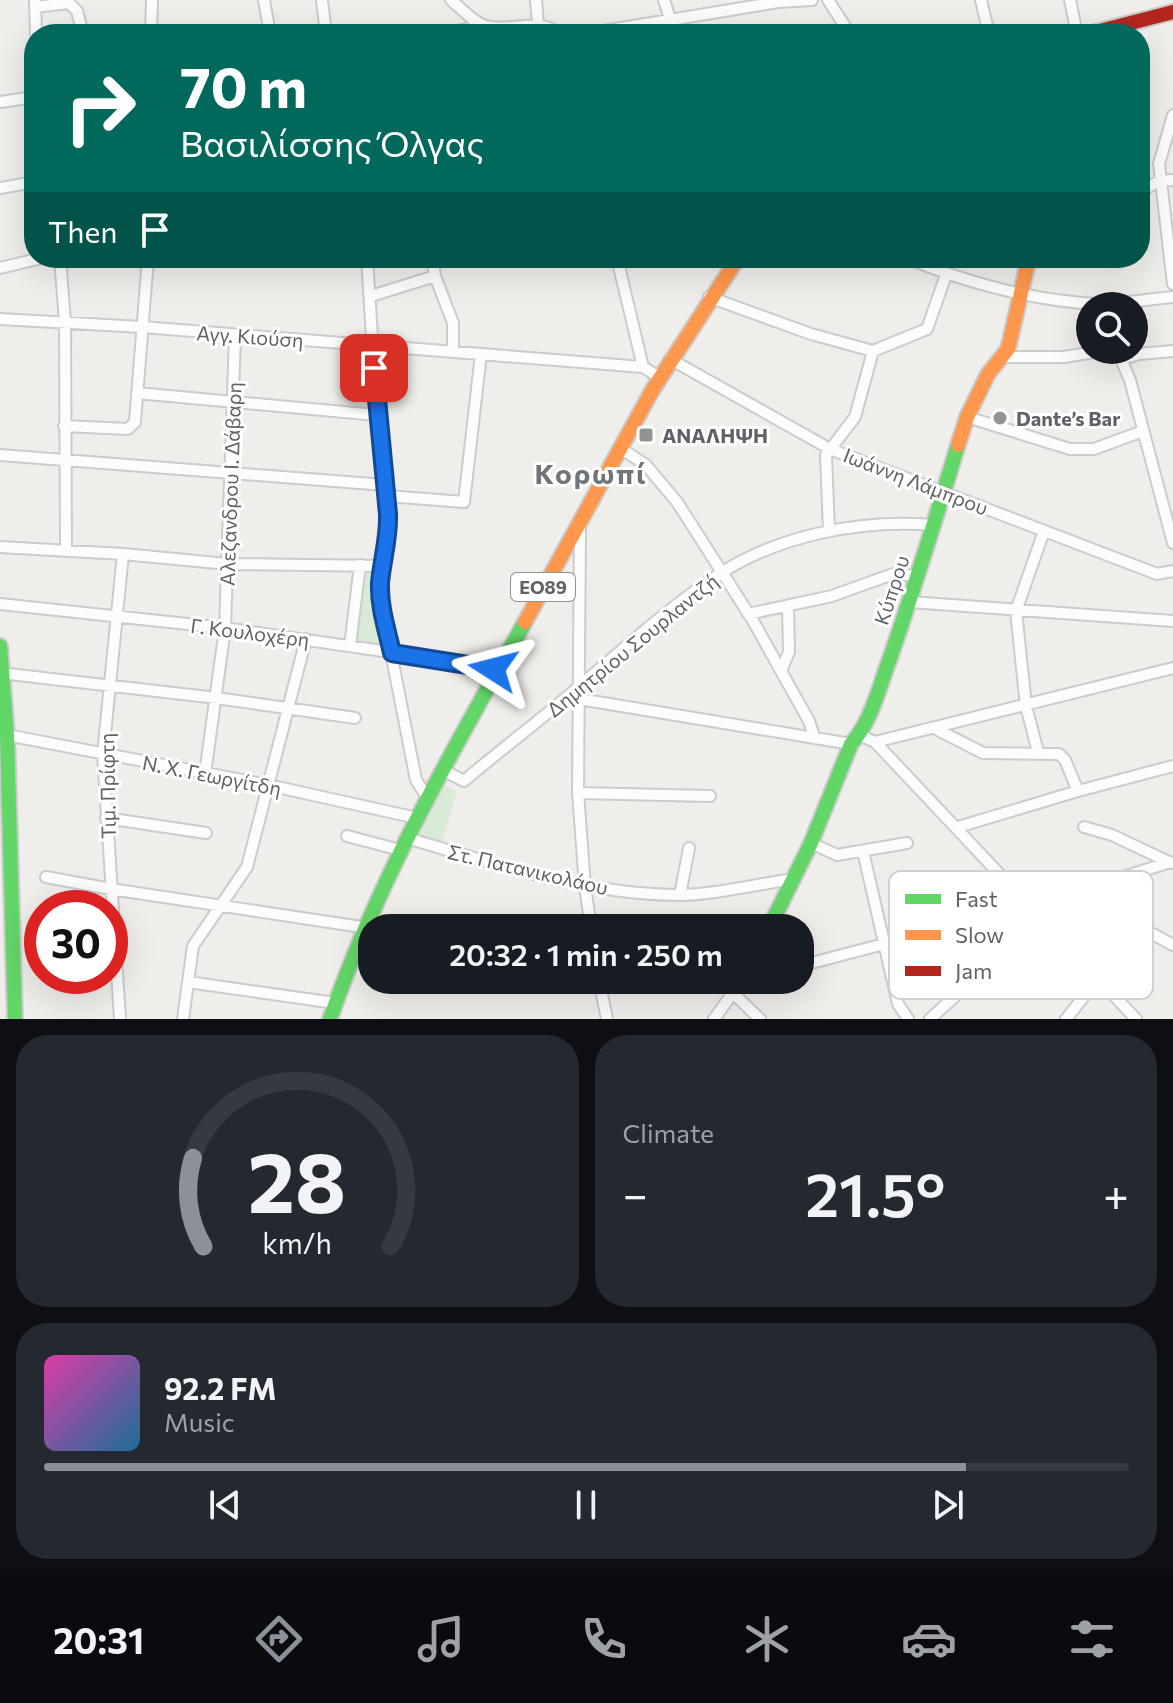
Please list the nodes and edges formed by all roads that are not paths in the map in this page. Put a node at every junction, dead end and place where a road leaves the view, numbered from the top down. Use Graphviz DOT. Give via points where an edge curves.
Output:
graph roads {
  1 [pos="152,0"];
  2 [pos="264,0"];
  3 [pos="322,0"];
  4 [pos="451,0"];
  5 [pos="536,0"];
  6 [pos="664,0"];
  7 [pos="812,0"];
  8 [pos="828,0"];
  9 [pos="981,0"];
  10 [pos="1070,0"];
  11 [pos="35,3"];
  12 [pos="1173,12"];
  13 [pos="670,20"];
  14 [pos="36,24"];
  15 [pos="80,24"];
  16 [pos="151,24"];
  17 [pos="268,24"];
  18 [pos="325,24"];
  19 [pos="481,24"];
  20 [pos="533,24"];
  21 [pos="646,24"];
  22 [pos="671,24"];
  23 [pos="844,24"];
  24 [pos="987,24"];
  25 [pos="1075,24"];
  26 [pos="1127,24"];
  27 [pos="24,99"];
  28 [pos="1,102"];
  29 [pos="1172,121"];
  30 [pos="1173,180"];
  31 [pos="1159,181"];
  32 [pos="24,184"];
  33 [pos="1150,186"];
  34 [pos="0,188"];
  35 [pos="24,262"];
  36 [pos="0,268"];
  37 [pos="61,268"];
  38 [pos="147,268"];
  39 [pos="368,268"];
  40 [pos="434,268"];
  41 [pos="619,268"];
  42 [pos="731,268"];
  43 [pos="930,268"];
  44 [pos="1027,268"];
  45 [pos="946,275"];
  46 [pos="435,276"];
  47 [pos="1173,284"];
  48 [pos="1021,293"];
  49 [pos="371,296"];
  50 [pos="709,297"];
  51 [pos="1173,297"];
  52 [pos="1148,300"];
  53 [pos="1076,301"];
  54 [pos="0,319"];
  55 [pos="65,322"];
  56 [pos="142,327"];
  57 [pos="235,336"];
  58 [pos="373,345"];
  59 [pos="453,351"];
  60 [pos="873,351"];
  61 [pos="1173,351"];
  62 [pos="1148,353"];
  63 [pos="481,354"];
  64 [pos="1076,355"];
  65 [pos="1002,357"];
  66 [pos="670,359"];
  67 [pos="1123,364"];
  68 [pos="643,367"];
  69 [pos="659,377"];
  70 [pos="137,393"];
  71 [pos="232,402"];
  72 [pos="377,415"];
  73 [pos="967,417"];
  74 [pos="64,426"];
  75 [pos="1143,431"];
  76 [pos="620,448"];
  77 [pos="830,449"];
  78 [pos="0,455"];
  79 [pos="65,460"];
  80 [pos="229,475"];
  81 [pos="386,490"];
  82 [pos="945,491"];
  83 [pos="580,521"];
  84 [pos="932,525"];
  85 [pos="829,530"];
  86 [pos="1044,531"];
  87 [pos="1173,543"];
  88 [pos="0,547"];
  89 [pos="66,550"];
  90 [pos="123,554"];
  91 [pos="228,564"];
  92 [pos="360,565"];
  93 [pos="382,566"];
  94 [pos="1173,571"];
  95 [pos="722,572"];
  96 [pos="919,576"];
  97 [pos="910,602"];
  98 [pos="0,604"];
  99 [pos="788,607"];
  100 [pos="1016,611"];
  101 [pos="748,614"];
  102 [pos="117,618"];
  103 [pos="1173,621"];
  104 [pos="225,628"];
  105 [pos="306,639"];
  106 [pos="0,646"];
  107 [pos="350,646"];
  108 [pos="392,653"];
  109 [pos="499,668"];
  110 [pos="1173,668"];
  111 [pos="781,671"];
  112 [pos="2,673"];
  113 [pos="581,685"];
  114 [pos="109,687"];
  115 [pos="217,698"];
  116 [pos="573,698"];
  117 [pos="1026,706"];
  118 [pos="287,708"];
  119 [pos="355,718"];
  120 [pos="934,728"];
  121 [pos="7,735"];
  122 [pos="814,736"];
  123 [pos="855,739"];
  124 [pos="875,742"];
  125 [pos="1038,752"];
  126 [pos="103,754"];
  127 [pos="1173,766"];
  128 [pos="443,770"];
  129 [pos="205,774"];
  130 [pos="268,785"];
  131 [pos="1078,791"];
  132 [pos="578,793"];
  133 [pos="710,796"];
  134 [pos="427,797"];
  135 [pos="106,818"];
  136 [pos="417,818"];
  137 [pos="958,827"];
  138 [pos="1084,827"];
  139 [pos="206,833"];
  140 [pos="347,836"];
  141 [pos="811,843"];
  142 [pos="907,843"];
  143 [pos="403,844"];
  144 [pos="689,848"];
  145 [pos="863,851"];
  146 [pos="1172,863"];
  147 [pos="998,871"];
  148 [pos="1146,871"];
  149 [pos="46,877"];
  150 [pos="794,879"];
  151 [pos="585,886"];
  152 [pos="111,889"];
  153 [pos="680,895"];
  154 [pos="220,906"];
  155 [pos="374,914"];
  156 [pos="589,914"];
  157 [pos="776,914"];
  158 [pos="358,927"];
  159 [pos="1153,934"];
  160 [pos="884,944"];
  161 [pos="1173,945"];
  162 [pos="358,951"];
  163 [pos="814,962"];
  164 [pos="889,965"];
  165 [pos="188,982"];
  166 [pos="117,994"];
  167 [pos="602,994"];
  168 [pos="734,994"];
  169 [pos="897,999"];
  170 [pos="952,999"];
  171 [pos="1082,999"];
  172 [pos="1117,999"];
  173 [pos="335,1003"];
  174 [pos="15,1019"];
  175 [pos="120,1019"];
  176 [pos="183,1019"];
  177 [pos="330,1019"];
  178 [pos="607,1019"];
  179 [pos="714,1019"];
  180 [pos="760,1019"];
  181 [pos="908,1019"];
  182 [pos="930,1019"];
  183 [pos="1066,1019"];
  184 [pos="1136,1019"];
  1 -- 16 [label="street"];
  2 -- 17 [label="street"];
  3 -- 18 [label="street"];
  4 -- 19 [label="street"];
  5 -- 20 [label="street"];
  6 -- 13 [label="street"];
  7 -- 13 [label="street"];
  8 -- 23 [label="street"];
  9 -- 24 [label="street"];
  10 -- 25 [label="street"];
  11 -- 14 [label="street"];
  11 -- 15 [label="street" via="74,5"];
  12 -- 26 [label="street"];
  13 -- 21 [label="street"];
  13 -- 22 [label="street"];
  27 -- 28 [label="street"];
  29 -- 31 [label="street"];
  30 -- 31 [label="street"];
  31 -- 33 [label="street"];
  31 -- 47 [label="street"];
  32 -- 34 [label="street"];
  35 -- 36 [label="street"];
  37 -- 55 [label="street"];
  38 -- 56 [label="street"];
  39 -- 49 [label="street"];
  40 -- 46 [label="street"];
  41 -- 68 [label="street"];
  42 -- 50 [label="street, ΕΟ89"];
  43 -- 45 [label="street"];
  44 -- 48 [label="street, Κύπρου"];
  45 -- 48 [label="street"];
  45 -- 60 [label="street" via="927,329"];
  46 -- 49 [label="street"];
  46 -- 59 [label="street" via="453,323"];
  48 -- 53 [label="street"];
  48 -- 65 [label="street, Κύπρου"];
  49 -- 58 [label="street"];
  50 -- 60 [label="street"];
  50 -- 66 [label="street, ΕΟ89"];
  51 -- 52 [label="street"];
  54 -- 55 [label="street, Αγγ. Κιούση"];
  55 -- 56 [label="street, Αγγ. Κιούση"];
  55 -- 74 [label="street"];
  56 -- 57 [label="street, Αγγ. Κιούση"];
  56 -- 70 [label="street"];
  57 -- 58 [label="street, Αγγ. Κιούση"];
  57 -- 71 [label="street, Αλεζανδρου Ι. Δάβαρη"];
  58 -- 59 [label="street, Αγγ. Κιούση"];
  58 -- 72 [label="street"];
  59 -- 63 [label="street, Αγγ. Κιούση"];
  60 -- 77 [label="street" via="855,417"];
  61 -- 62 [label="street"];
  63 -- 68 [label="street, Αγγ. Κιούση"];
  63 -- 81 [label="street" via="464,502"];
  64 -- 65 [label="street"];
  65 -- 73 [label="street, Κύπρου"];
  66 -- 69 [label="street, ΕΟ89"];
  66 -- 77 [label="street, Ιωάννη Λάμπρου"];
  67 -- 75 [label="street"];
  68 -- 69 [label="street"];
  69 -- 76 [label="street, ΕΟ89"];
  70 -- 71 [label="street"];
  70 -- 74 [label="street" via="135,422 128,429"];
  71 -- 72 [label="street"];
  71 -- 80 [label="street, Αλεζανδρου Ι. Δάβαρη"];
  72 -- 81 [label="street"];
  73 -- 75 [label="street" via="1070,449 1094,449"];
  73 -- 82 [label="street, Κύπρου"];
  74 -- 79 [label="street"];
  75 -- 87 [label="street"];
  76 -- 83 [label="street, ΕΟ89"];
  76 -- 95 [label="street" via="656,475"];
  77 -- 82 [label="street, Ιωάννη Λάμπρου"];
  77 -- 85 [label="street"];
  78 -- 79 [label="street"];
  79 -- 80 [label="street"];
  79 -- 89 [label="street"];
  80 -- 81 [label="street"];
  80 -- 91 [label="street, Αλεζανδρου Ι. Δάβαρη"];
  81 -- 93 [label="street" via="389,533"];
  82 -- 84 [label="street, Κύπρου"];
  82 -- 86 [label="street, Ιωάννη Λάμπρου"];
  83 -- 109 [label="street, ΕΟ89"];
  83 -- 113 [label="street"];
  84 -- 85 [label="street, Δημητρίου Σουρλαντζή"];
  84 -- 96 [label="street, Κύπρου"];
  85 -- 95 [label="street, Δημητρίου Σουρλαντζή"];
  86 -- 94 [label="street, Ιωάννη Λάμπρου" via="1157,574"];
  86 -- 100 [label="street"];
  88 -- 89 [label="street"];
  89 -- 90 [label="street"];
  90 -- 91 [label="street"];
  90 -- 102 [label="street, Τιμ. Πρίφτη"];
  91 -- 92 [label="street"];
  91 -- 104 [label="street, Αλεζανδρου Ι. Δάβαρη"];
  92 -- 93 [label="street"];
  92 -- 107 [label="street"];
  93 -- 108 [label="street" via="382,607"];
  95 -- 101 [label="street"];
  95 -- 113 [label="street, Δημητρίου Σουρλαντζή"];
  96 -- 97 [label="street, Κύπρου"];
  96 -- 99 [label="street" via="893,574"];
  97 -- 100 [label="street"];
  97 -- 123 [label="street, Κύπρου"];
  98 -- 102 [label="street, Γ. Κουλοχέρη"];
  99 -- 101 [label="street"];
  99 -- 111 [label="street" via="789,652"];
  100 -- 103 [label="street"];
  100 -- 117 [label="street"];
  101 -- 111 [label="street"];
  102 -- 104 [label="street, Γ. Κουλοχέρη"];
  102 -- 114 [label="street, Τιμ. Πρίφτη"];
  104 -- 105 [label="street, Γ. Κουλοχέρη"];
  104 -- 115 [label="street, Αλεζανδρου Ι. Δάβαρη"];
  105 -- 107 [label="street, Γ. Κουλοχέρη"];
  105 -- 118 [label="street"];
  106 -- 112 [label="street"];
  107 -- 108 [label="street, Γ. Κουλοχέρη"];
  108 -- 109 [label="street, Γ. Κουλοχέρη"];
  108 -- 134 [label="street" via="416,780"];
  109 -- 128 [label="street, ΕΟ89"];
  110 -- 117 [label="street"];
  111 -- 122 [label="street"];
  112 -- 114 [label="street"];
  112 -- 121 [label="street"];
  113 -- 116 [label="street"];
  114 -- 115 [label="street"];
  114 -- 126 [label="street, Τιμ. Πρίφτη"];
  115 -- 118 [label="street"];
  115 -- 129 [label="street, Αλεζανδρου Ι. Δάβαρη"];
  116 -- 122 [label="street"];
  116 -- 128 [label="street, Δημητρίου Σουρλαντζή" via="464,781"];
  116 -- 132 [label="street"];
  117 -- 120 [label="street"];
  117 -- 125 [label="street"];
  118 -- 119 [label="street"];
  118 -- 130 [label="street"];
  120 -- 124 [label="street"];
  120 -- 125 [label="street" via="983,753"];
  121 -- 126 [label="street, Ν. Χ. Γεωργίτδη"];
  121 -- 174 [label="street"];
  122 -- 123 [label="street"];
  123 -- 124 [label="street"];
  123 -- 141 [label="street, Κύπρου"];
  124 -- 137 [label="street"];
  125 -- 131 [label="street" via="1063,756"];
  126 -- 129 [label="street, Ν. Χ. Γεωργίτδη"];
  126 -- 135 [label="street, Τιμ. Πρίφτη"];
  127 -- 131 [label="street"];
  128 -- 134 [label="street, ΕΟ89"];
  129 -- 130 [label="street, Ν. Χ. Γεωργίτδη"];
  130 -- 136 [label="street, Ν. Χ. Γεωργίτδη"];
  130 -- 154 [label="street" via="247,867"];
  131 -- 137 [label="street"];
  132 -- 133 [label="street"];
  132 -- 151 [label="street"];
  134 -- 136 [label="street, ΕΟ89"];
  135 -- 139 [label="street"];
  135 -- 152 [label="street, Τιμ. Πρίφτη"];
  136 -- 143 [label="street, ΕΟ89"];
  137 -- 147 [label="street"];
  138 -- 146 [label="street"];
  140 -- 143 [label="street, Στ. Πατανικολάου"];
  141 -- 145 [label="street" via="837,855"];
  141 -- 150 [label="street, Κύπρου"];
  142 -- 145 [label="street"];
  143 -- 151 [label="street, Στ. Πατανικολάου"];
  143 -- 155 [label="street, ΕΟ89"];
  144 -- 153 [label="street"];
  145 -- 160 [label="street"];
  146 -- 148 [label="street"];
  149 -- 152 [label="street"];
  150 -- 153 [label="street, Στ. Πατανικολάου"];
  150 -- 157 [label="street, Κύπρου"];
  151 -- 153 [label="street, Στ. Πατανικολάου"];
  151 -- 156 [label="street"];
  152 -- 154 [label="street"];
  154 -- 158 [label="street"];
  154 -- 165 [label="street" via="193,946"];
  159 -- 161 [label="street"];
  160 -- 163 [label="street"];
  160 -- 164 [label="street"];
  162 -- 173 [label="street, ΕΟ89"];
  165 -- 173 [label="street"];
  165 -- 176 [label="street"];
  166 -- 175 [label="street, Τιμ. Πρίφτη"];
  167 -- 178 [label="street"];
  168 -- 179 [label="street"];
  168 -- 180 [label="street"];
  169 -- 181 [label="street"];
  170 -- 182 [label="street"];
  171 -- 183 [label="street"];
  172 -- 184 [label="street"];
  173 -- 177 [label="street, ΕΟ89"];
}
